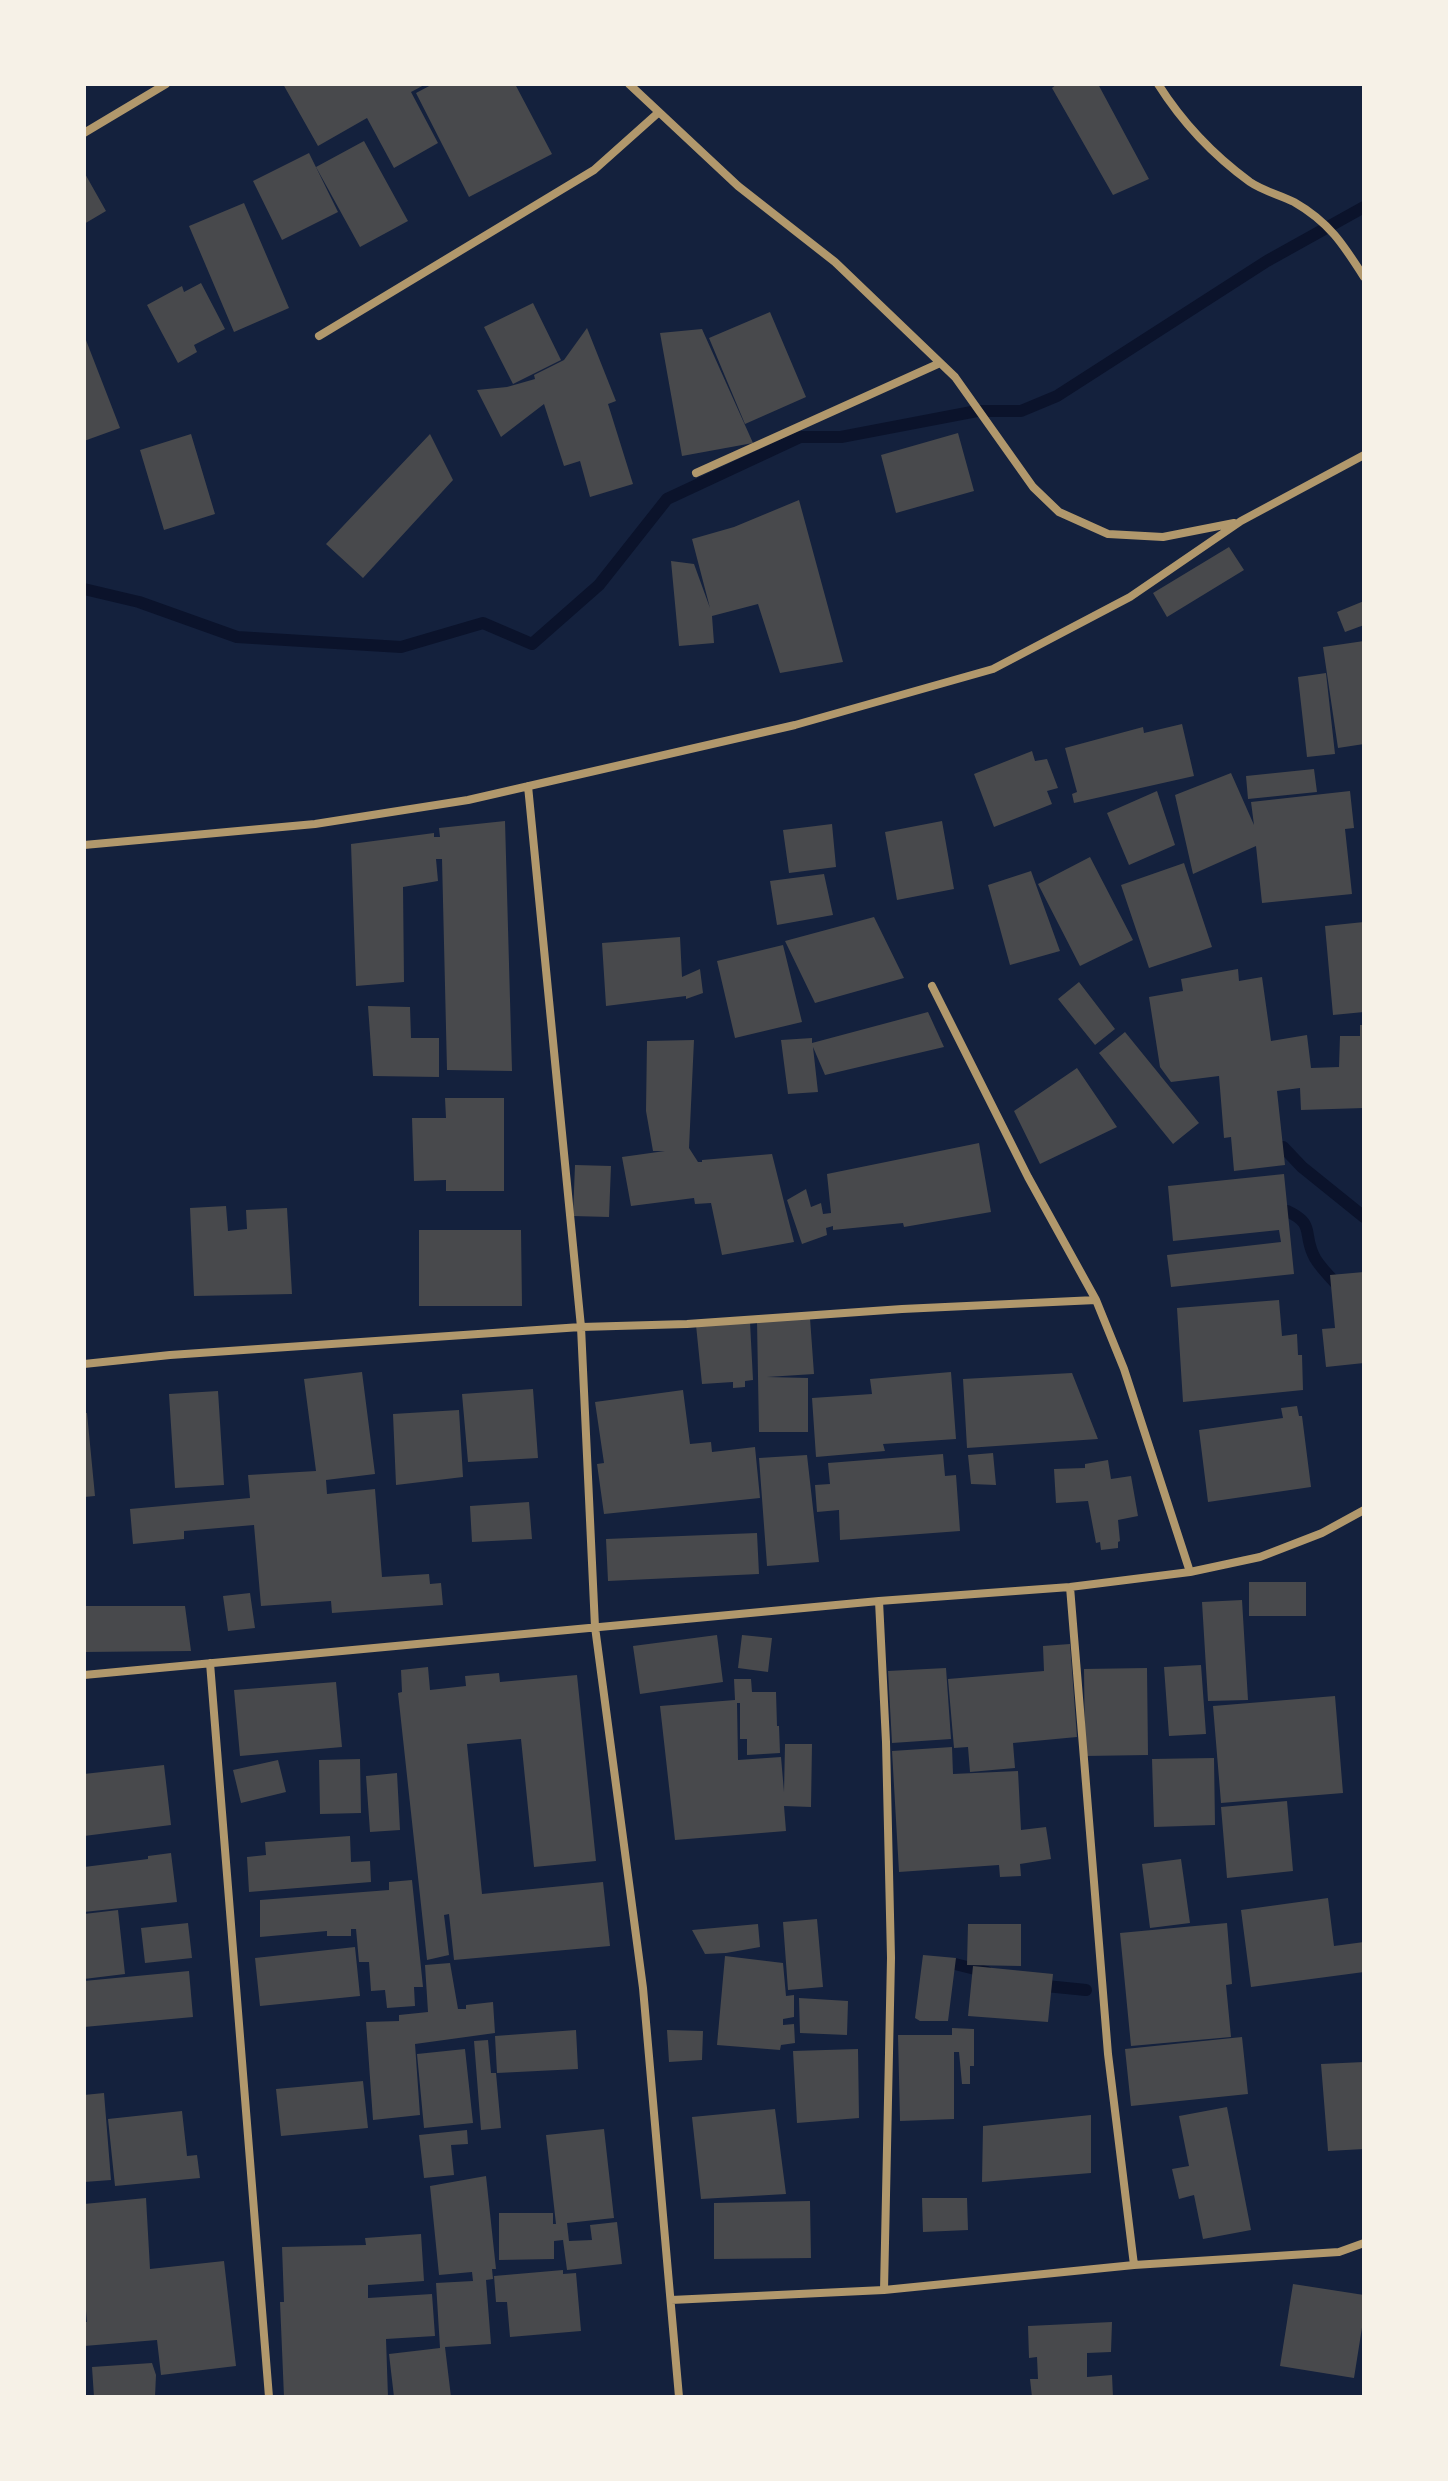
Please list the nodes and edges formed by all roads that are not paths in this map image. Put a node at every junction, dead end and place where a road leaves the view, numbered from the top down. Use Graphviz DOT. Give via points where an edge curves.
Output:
graph roads {
  1 [pos="166,84"];
  2 [pos="629,84"];
  3 [pos="1158,84"];
  4 [pos="659,112"];
  5 [pos="84,133"];
  6 [pos="1364,277"];
  7 [pos="319,336"];
  8 [pos="940,363"];
  9 [pos="1364,455"];
  10 [pos="696,473"];
  11 [pos="1241,521"];
  12 [pos="528,786"];
  13 [pos="84,845"];
  14 [pos="932,986"];
  15 [pos="1096,1300"];
  16 [pos="581,1327"];
  17 [pos="84,1364"];
  18 [pos="1364,1510"];
  19 [pos="1190,1572"];
  20 [pos="1070,1587"];
  21 [pos="879,1601"];
  22 [pos="595,1627"];
  23 [pos="210,1663"];
  24 [pos="84,1675"];
  25 [pos="1364,2243"];
  26 [pos="1134,2265"];
  27 [pos="884,2290"];
  28 [pos="671,2300"];
  29 [pos="269,2397"];
  30 [pos="679,2397"];
  1 -- 5 [label="street"];
  2 -- 4 [label="street"];
  3 -- 6 [label="street" via="1216,154 1252,184 1319,217"];
  4 -- 7 [label="street" via="594,170"];
  4 -- 8 [label="street" via="738,186 835,262"];
  8 -- 10 [label="street"];
  8 -- 11 [label="street" via="1033,487 1059,512 1108,534 1136,536 1163,537"];
  9 -- 11 [label="street"];
  11 -- 12 [label="street" via="1130,597 993,669 795,725"];
  12 -- 13 [label="street" via="315,824"];
  12 -- 16 [label="street"];
  14 -- 15 [label="street"];
  15 -- 16 [label="street"];
  15 -- 19 [label="street"];
  16 -- 17 [label="street"];
  16 -- 22 [label="street"];
  18 -- 19 [label="street" via="1260,1557"];
  19 -- 20 [label="street"];
  20 -- 21 [label="street"];
  20 -- 26 [label="street" via="1108,2054"];
  21 -- 22 [label="street"];
  21 -- 27 [label="street" via="891,1958"];
  22 -- 23 [label="street"];
  22 -- 28 [label="street" via="643,1988"];
  23 -- 24 [label="street"];
  23 -- 29 [label="street"];
  25 -- 26 [label="street" via="1339,2252"];
  26 -- 27 [label="street"];
  27 -- 28 [label="street"];
  28 -- 30 [label="street"];
}
